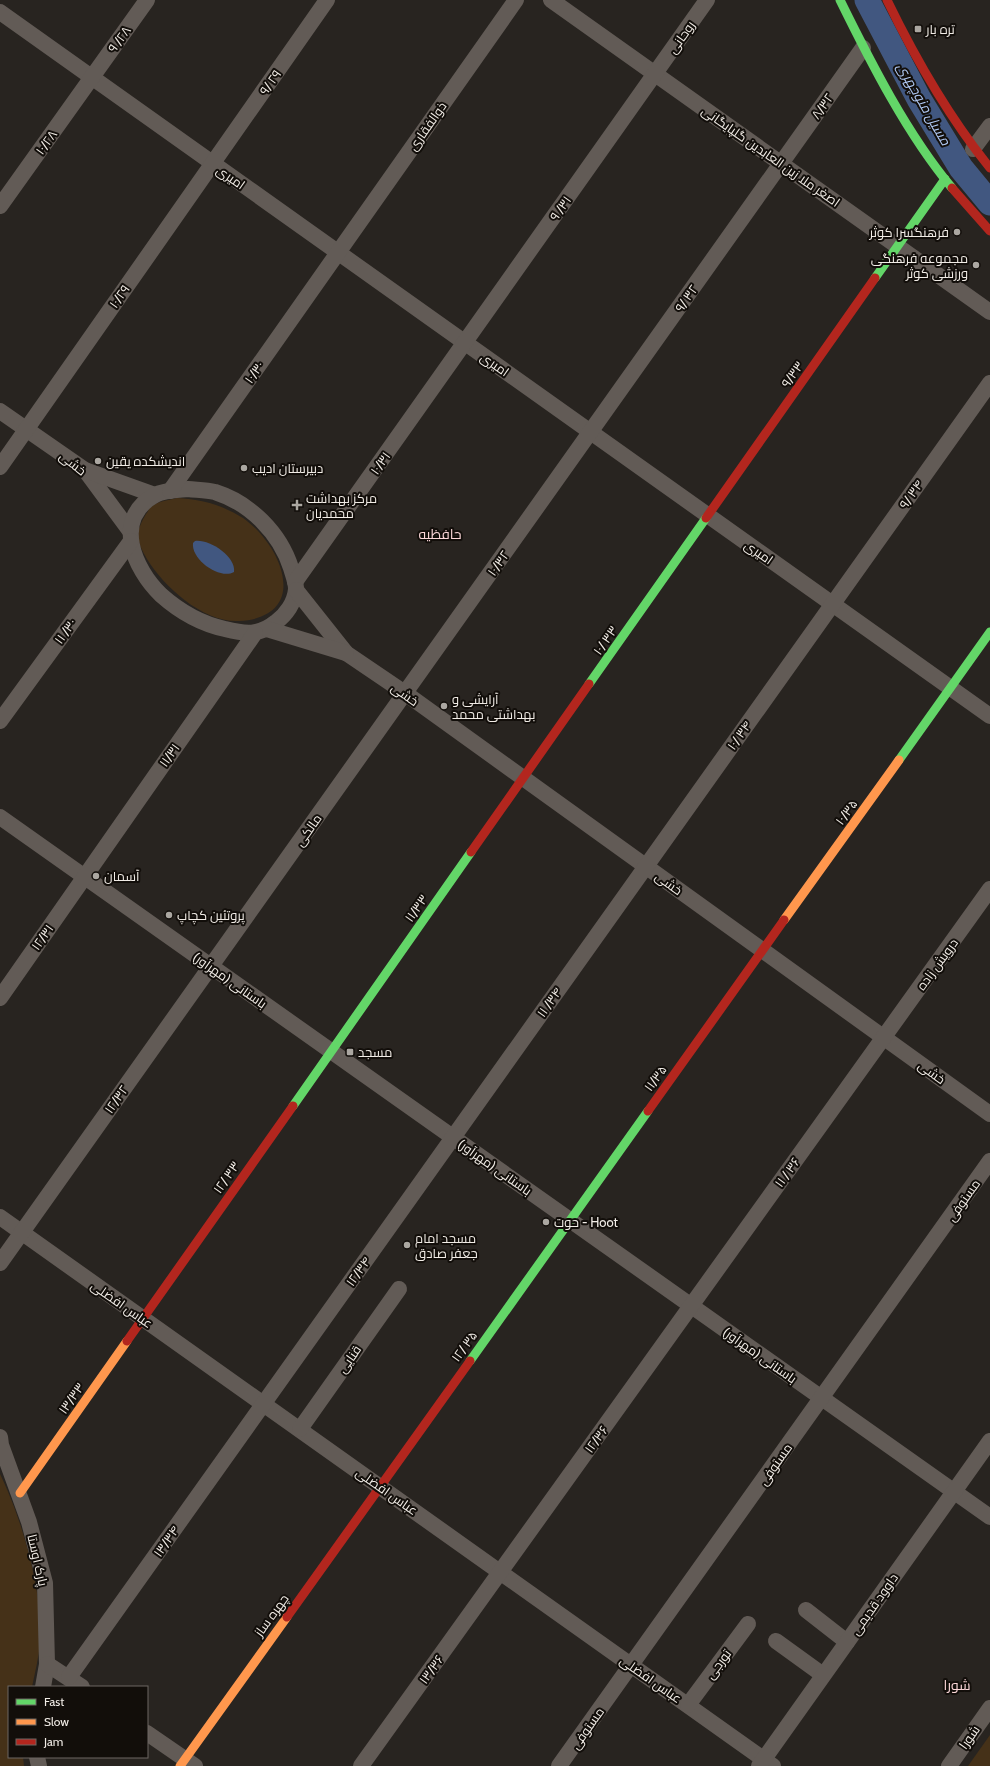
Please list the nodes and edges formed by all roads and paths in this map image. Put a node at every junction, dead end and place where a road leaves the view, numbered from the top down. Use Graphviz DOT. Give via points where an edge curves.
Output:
graph roads {
  1 [pos="4,0"];
  2 [pos="147,0"];
  3 [pos="327,0"];
  4 [pos="516,0"];
  5 [pos="551,0"];
  6 [pos="707,0"];
  7 [pos="840,0"];
  8 [pos="892,3"];
  9 [pos="0,5"];
  10 [pos="0,12"];
  11 [pos="863,48"];
  12 [pos="655,74"];
  13 [pos="92,78"];
  14 [pos="990,126"];
  15 [pos="974,149"];
  16 [pos="212,164"];
  17 [pos="781,164"];
  18 [pos="990,168"];
  19 [pos="945,179"];
  20 [pos="0,206"];
  21 [pos="990,231"];
  22 [pos="898,246"];
  23 [pos="338,253"];
  24 [pos="990,312"];
  25 [pos="464,343"];
  26 [pos="990,383"];
  27 [pos="0,410"];
  28 [pos="27,429"];
  29 [pos="590,432"];
  30 [pos="0,467"];
  31 [pos="86,470"];
  32 [pos="162,493"];
  33 [pos="708,516"];
  34 [pos="130,536"];
  35 [pos="295,586"];
  36 [pos="832,604"];
  37 [pos="261,631"];
  38 [pos="990,632"];
  39 [pos="346,653"];
  40 [pos="950,688"];
  41 [pos="405,693"];
  42 [pos="990,716"];
  43 [pos="0,721"];
  44 [pos="523,779"];
  45 [pos="0,817"];
  46 [pos="646,866"];
  47 [pos="84,877"];
  48 [pos="990,890"];
  49 [pos="762,950"];
  50 [pos="211,966"];
  51 [pos="0,998"];
  52 [pos="884,1038"];
  53 [pos="331,1052"];
  54 [pos="990,1114"];
  55 [pos="453,1138"];
  56 [pos="990,1161"];
  57 [pos="0,1217"];
  58 [pos="570,1220"];
  59 [pos="22,1232"];
  60 [pos="0,1264"];
  61 [pos="398,1289"];
  62 [pos="691,1306"];
  63 [pos="143,1318"];
  64 [pos="821,1398"];
  65 [pos="263,1404"];
  66 [pos="300,1429"];
  67 [pos="0,1437"];
  68 [pos="990,1442"];
  69 [pos="380,1486"];
  70 [pos="954,1492"];
  71 [pos="20,1494"];
  72 [pos="990,1518"];
  73 [pos="500,1572"];
  74 [pos="806,1610"];
  75 [pos="748,1624"];
  76 [pos="776,1641"];
  77 [pos="847,1642"];
  78 [pos="47,1664"];
  79 [pos="631,1665"];
  80 [pos="823,1675"];
  81 [pos="69,1677"];
  82 [pos="43,1686"];
  83 [pos="81,1686"];
  84 [pos="688,1705"];
  85 [pos="990,1708"];
  86 [pos="148,1734"];
  87 [pos="186,1764"];
  88 [pos="765,1764"];
  89 [pos="361,1766"];
  90 [pos="559,1766"];
  91 [pos="949,1766"];
  1 -- 9 [label="street"];
  2 -- 13 [label="street, ۹ /۲۸"];
  3 -- 16 [label="street, ۹/ ۲۹"];
  4 -- 23 [label="street, ذوالفقاری"];
  5 -- 12 [label="street, اصغر ملا زین العابدین گلپایگانی"];
  6 -- 12 [label="street, روحانی"];
  7 -- 11 [label="street"];
  8 -- 15 [label="street" via="923,69 950,116"];
  10 -- 13 [label="street, امیری"];
  11 -- 17 [label="street, ۸/۳۲"];
  11 -- 19 [label="street"];
  12 -- 17 [label="street, اصغر ملا زین العابدین گلپایگانی"];
  12 -- 25 [label="street, ۹ /۳۱"];
  13 -- 16 [label="street, امیری"];
  13 -- 20 [label="street, ۱۰/۲۸"];
  14 -- 15 [label="street"];
  15 -- 18 [label="street"];
  16 -- 23 [label="street, امیری"];
  16 -- 28 [label="street, ۱۰/۲۹"];
  17 -- 22 [label="street, اصغر ملا زین العابدین گلپایگانی"];
  17 -- 29 [label="street, ۹/ ۳۲"];
  19 -- 21 [label="street"];
  19 -- 22 [label="street, ۹/۳۳"];
  22 -- 24 [label="street, اصغر ملا زین العابدین گلپایگانی"];
  22 -- 33 [label="street, ۹/۳۳"];
  23 -- 25 [label="street, امیری"];
  23 -- 32 [label="street, ۱۰/۳۰"];
  25 -- 29 [label="street, امیری"];
  25 -- 35 [label="street, ۱۰/۳۱"];
  26 -- 36 [label="street, ۹/ ۳۴"];
  27 -- 28 [label="street, خشی"];
  28 -- 30 [label="street, ۱۰/۲۹"];
  28 -- 31 [label="street, خشی"];
  29 -- 33 [label="street, امیری"];
  29 -- 41 [label="street, ۱۰/۳۲"];
  31 -- 32 [label="street"];
  31 -- 34 [label="street, خشی"];
  32 -- 34 [label="street, ۱۰/۳۰" via="138,510"];
  32 -- 35 [label="street, خشی" via="188,489 213,492 239,504 274,533 283,548"];
  33 -- 36 [label="street, امیری"];
  33 -- 44 [label="street, ۱۰/ ۳۳"];
  34 -- 37 [label="street, خشی" via="135,556 146,576 174,606 213,626 239,632"];
  34 -- 43 [label="street, ۱۱ /۳۰"];
  35 -- 37 [label="street, ۱۰/۳۱" via="288,610"];
  35 -- 39 [label="street, خشی"];
  36 -- 40 [label="street, امیری"];
  36 -- 46 [label="street, ۱۰/ ۳۴"];
  37 -- 39 [label="street, خشی"];
  37 -- 47 [label="street, ۱۱/۳۱"];
  38 -- 40 [label="street, ۱۰/۳۵"];
  39 -- 41 [label="street, خشی"];
  40 -- 42 [label="street, امیری"];
  40 -- 49 [label="street, ۱۰/۳۵"];
  41 -- 44 [label="street, خشی"];
  41 -- 50 [label="street, مالکی"];
  44 -- 46 [label="street, خشی"];
  44 -- 53 [label="street, ۱۱/۳۳"];
  45 -- 47 [label="street, باستانی (مهرآور)"];
  46 -- 49 [label="street, خشی"];
  46 -- 55 [label="street, ۱۱ /۳۴"];
  47 -- 50 [label="street, باستانی (مهرآور)"];
  47 -- 51 [label="street, ۱۲/۳۱"];
  48 -- 52 [label="street, درویش زاده"];
  49 -- 52 [label="street, خشی"];
  49 -- 58 [label="street, ۱۱/۳۵"];
  50 -- 53 [label="street, باستانی (مهرآور)"];
  50 -- 59 [label="street, ۱۲/۳۲"];
  52 -- 54 [label="street, خشی"];
  52 -- 62 [label="street, ۱۱ / ۳۶"];
  53 -- 55 [label="street, باستانی (مهرآور)"];
  53 -- 63 [label="street, ۱۲/ ۳۳"];
  55 -- 58 [label="street, باستانی (مهرآور)"];
  55 -- 65 [label="street, ۱۲/۳۴"];
  56 -- 64 [label="street, مستوفی"];
  57 -- 59 [label="street, عباس افضلی"];
  58 -- 62 [label="street, باستانی (مهرآور)"];
  58 -- 69 [label="street, ۱۲/ ۳۵"];
  59 -- 60 [label="street, ۱۲/۳۲"];
  59 -- 63 [label="street, عباس افضلی"];
  61 -- 66 [label="street, قنایی"];
  62 -- 64 [label="street, باستانی (مهرآور)"];
  62 -- 73 [label="street, ۱۲/۳۶"];
  63 -- 65 [label="street, عباس افضلی"];
  63 -- 71 [label="street, ۱۳/۳۳"];
  64 -- 70 [label="street, باستانی (مهرآور)"];
  64 -- 79 [label="street, مستوفی"];
  65 -- 66 [label="street, عباس افضلی"];
  65 -- 81 [label="street, ۱۳/۳۴"];
  66 -- 69 [label="street, عباس افضلی"];
  67 -- 71 [label="street, پارک اوستا"];
  68 -- 70 [label="street, داوود قدیمی"];
  69 -- 73 [label="street, عباس افضلی"];
  69 -- 87 [label="street, چهره ساز"];
  70 -- 72 [label="street, باستانی (مهرآور)"];
  70 -- 77 [label="street, داوود قدیمی"];
  71 -- 78 [label="street, پارک اوستا" via="45,1584"];
  73 -- 79 [label="street, عباس افضلی"];
  73 -- 89 [label="street, ۱۳/۳۶"];
  74 -- 77 [label="street"];
  75 -- 84 [label="street, تورجی"];
  76 -- 80 [label="street"];
  77 -- 80 [label="street, داوود قدیمی"];
  78 -- 81 [label="street"];
  78 -- 82 [label="street, پارک اوستا"];
  79 -- 84 [label="street, عباس افضلی"];
  79 -- 90 [label="street, مستوفی"];
  80 -- 88 [label="street, داوود قدیمی"];
  81 -- 83 [label="street"];
  84 -- 88 [label="street, عباس افضلی"];
  85 -- 91 [label="street, شورا"];
  86 -- 87 [label="street"];
}
